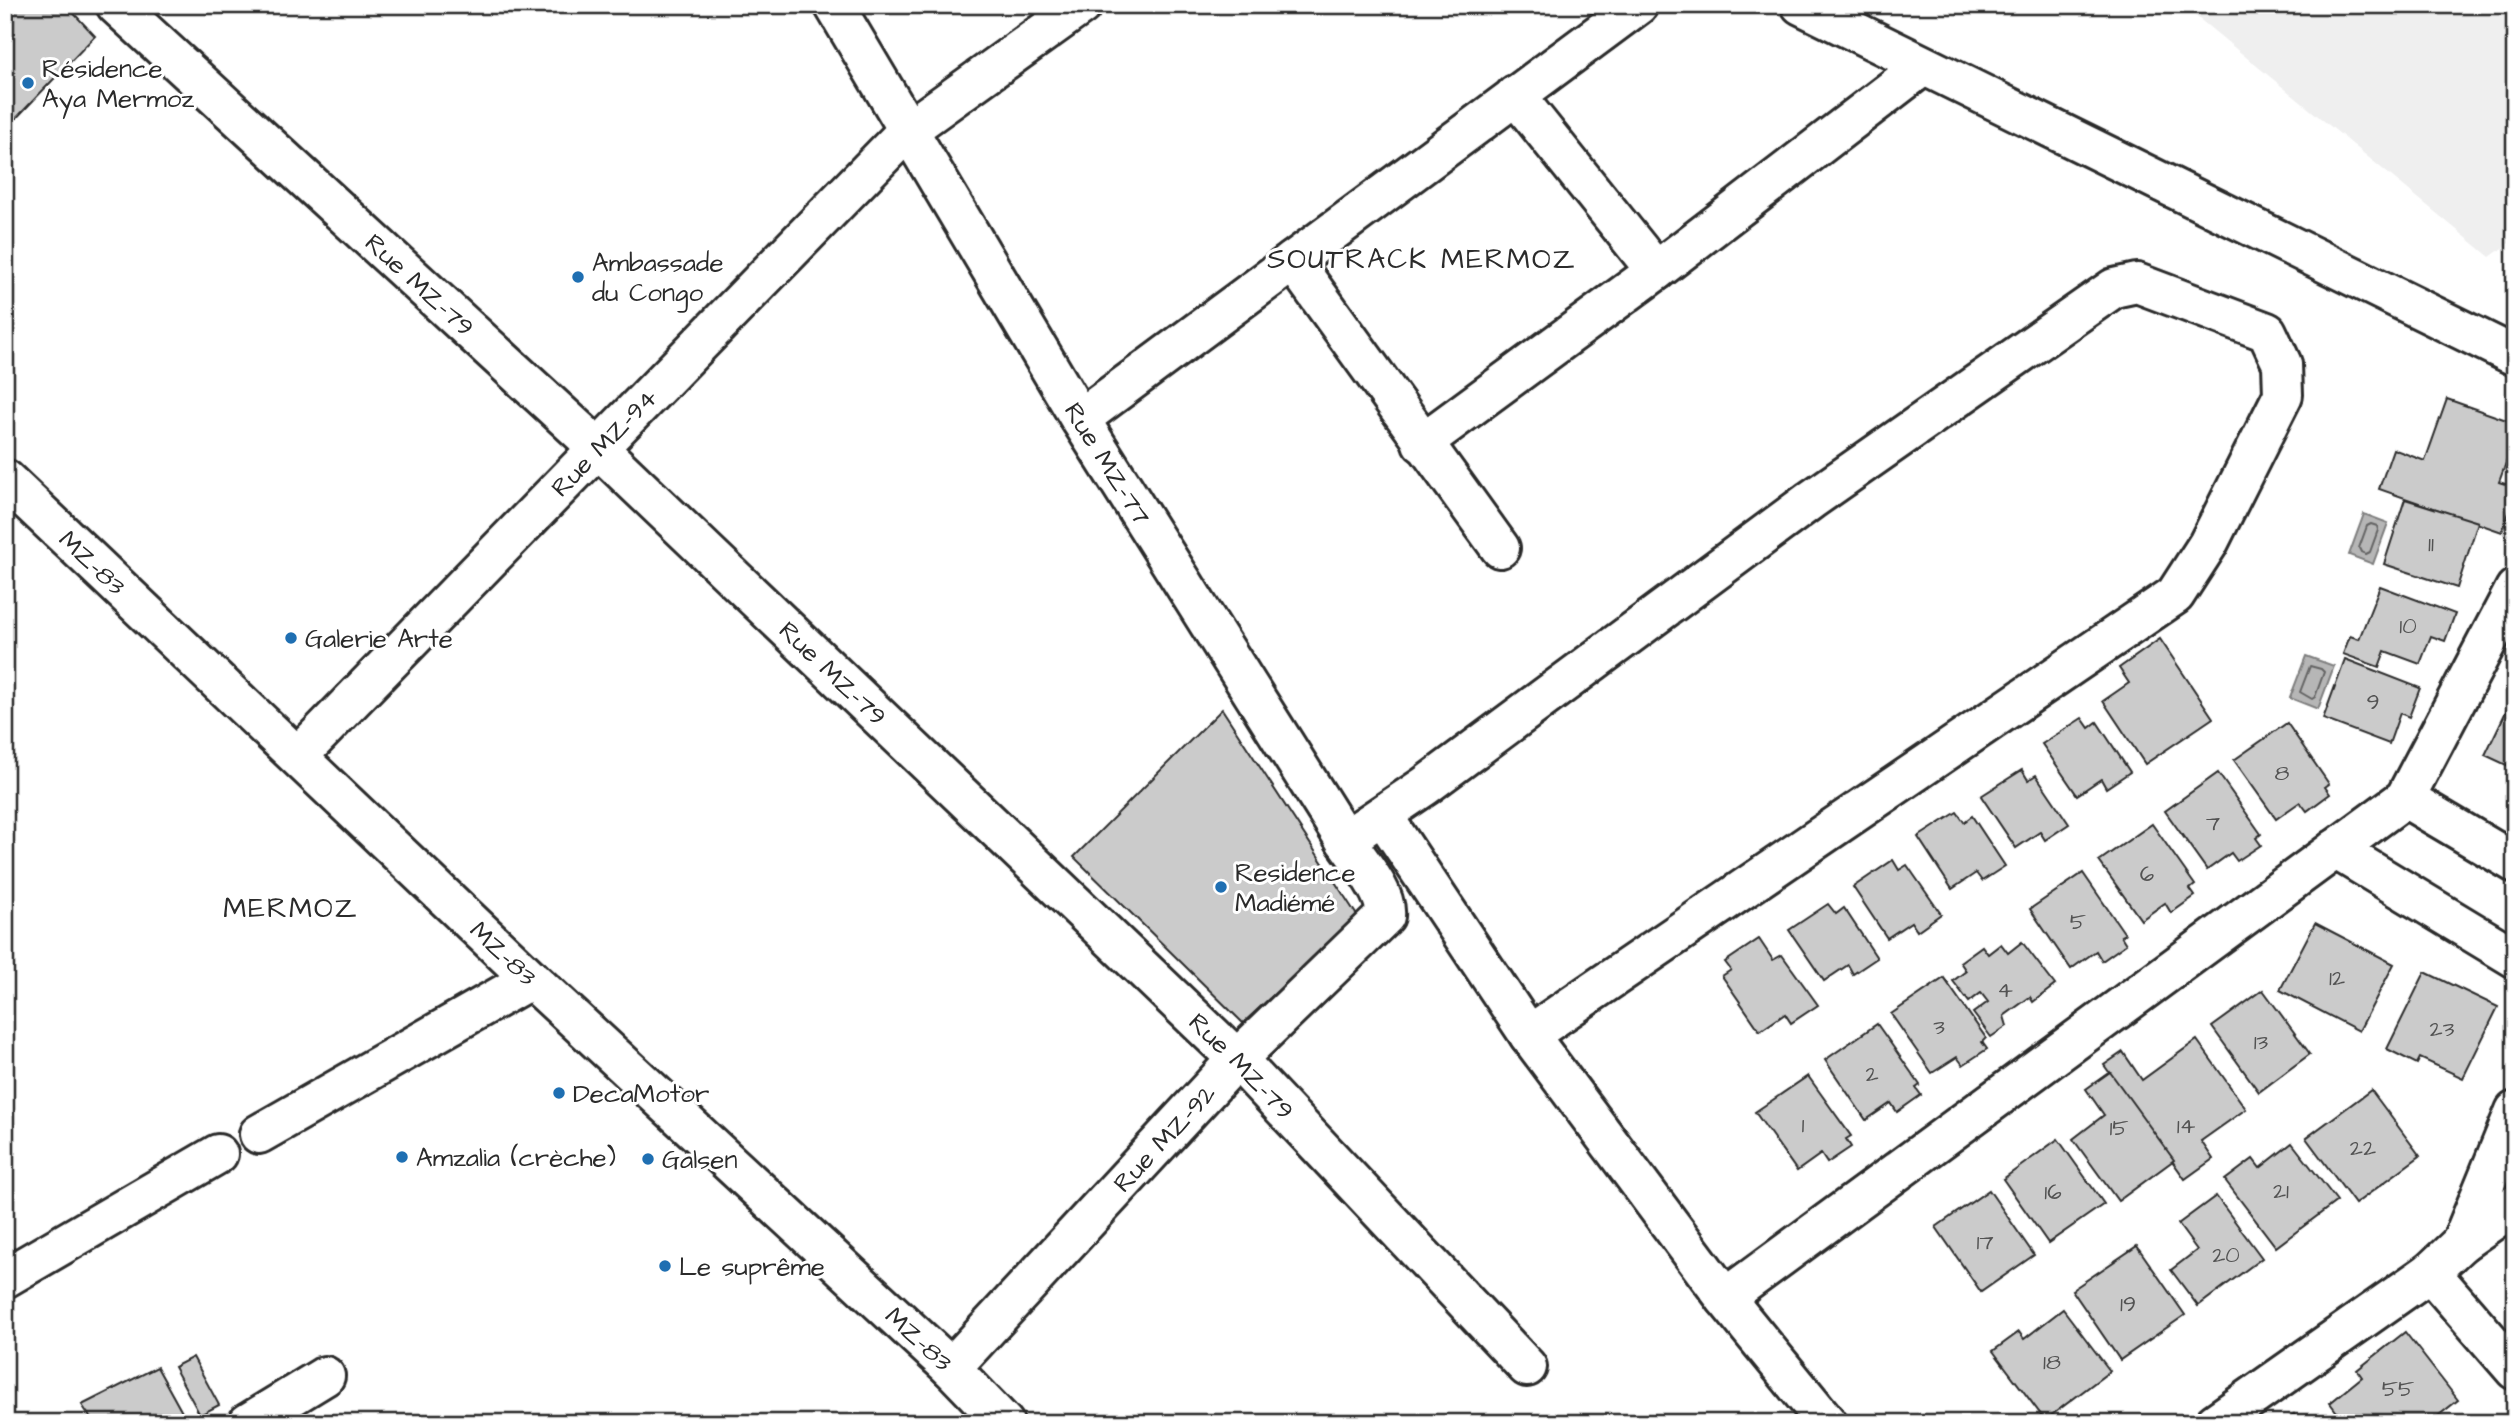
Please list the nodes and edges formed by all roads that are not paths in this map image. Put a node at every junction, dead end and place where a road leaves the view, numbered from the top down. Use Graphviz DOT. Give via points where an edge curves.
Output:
graph roads {
  1 [pos="116,5"];
  2 [pos="834,5"];
  3 [pos="1082,5"];
  4 [pos="1638,5"];
  5 [pos="1801,5"];
  6 [pos="1923,66"];
  7 [pos="1515,95"];
  8 [pos="908,130"];
  9 [pos="1293,261"];
  10 [pos="1656,271"];
  11 [pos="2515,356"];
  12 [pos="1080,419"];
  13 [pos="1422,443"];
  14 [pos="599,449"];
  15 [pos="5,479"];
  16 [pos="1500,548"];
  17 [pos="2515,589"];
  18 [pos="298,756"];
  19 [pos="2404,798"];
  20 [pos="1383,816"];
  21 [pos="1345,840"];
  22 [pos="2335,849"];
  23 [pos="2515,863"];
  24 [pos="1385,916"];
  25 [pos="2515,958"];
  26 [pos="531,979"];
  27 [pos="1530,1035"];
  28 [pos="1237,1059"];
  29 [pos="2515,1111"];
  30 [pos="259,1134"];
  31 [pos="218,1154"];
  32 [pos="2505,1159"];
  33 [pos="2515,1205"];
  34 [pos="2461,1243"];
  35 [pos="2430,1272"];
  36 [pos="5,1278"];
  37 [pos="1725,1298"];
  38 [pos="1527,1367"];
  39 [pos="951,1368"];
  40 [pos="2515,1370"];
  41 [pos="325,1376"];
  42 [pos="999,1421"];
  43 [pos="248,1423"];
  44 [pos="1827,1423"];
  45 [pos="2216,1423"];
  1 -- 14 [label="street, Rue MZ-79"];
  2 -- 8 [label="street, Rue MZ-77"];
  3 -- 8 [label="street, Rue MZ-94"];
  4 -- 7 [label="street"];
  5 -- 6 [label="street"];
  6 -- 10 [label="street"];
  6 -- 11 [label="street"];
  7 -- 9 [label="street"];
  7 -- 10 [label="street"];
  8 -- 12 [label="street, Rue MZ-77"];
  8 -- 14 [label="street, Rue MZ-94"];
  9 -- 12 [label="street"];
  9 -- 13 [label="street"];
  10 -- 13 [label="street"];
  12 -- 21 [label="street, Rue MZ-77"];
  13 -- 16 [label="street"];
  14 -- 18 [label="street, Rue MZ-94"];
  14 -- 28 [label="street, Rue MZ-79"];
  15 -- 18 [label="street, MZ-83"];
  17 -- 19 [label="street"];
  18 -- 26 [label="street, MZ-83"];
  19 -- 22 [label="street"];
  19 -- 23 [label="street"];
  20 -- 21 [label="street"];
  20 -- 27 [label="street"];
  20 -- 27 [label="street" via="1811,500 2114,288 2137,283 2267,332 2282,364 2283,395 2208,544 2175,595"];
  21 -- 24 [label="street, Rue MZ-77" via="1382,895"];
  22 -- 25 [label="street"];
  22 -- 37 [label="street"];
  24 -- 28 [label="street, Rue MZ-92"];
  26 -- 30 [label="street"];
  26 -- 39 [label="street, MZ-83"];
  27 -- 37 [label="street"];
  28 -- 38 [label="street, Rue MZ-79"];
  28 -- 39 [label="street, Rue MZ-92"];
  29 -- 32 [label="street"];
  31 -- 36 [label="street"];
  32 -- 34 [label="street"];
  33 -- 34 [label="street"];
  34 -- 35 [label="street"];
  35 -- 40 [label="street"];
  35 -- 45 [label="street"];
  37 -- 44 [label="street"];
  39 -- 42 [label="street, MZ-83"];
  41 -- 43 [label="street"];
}
